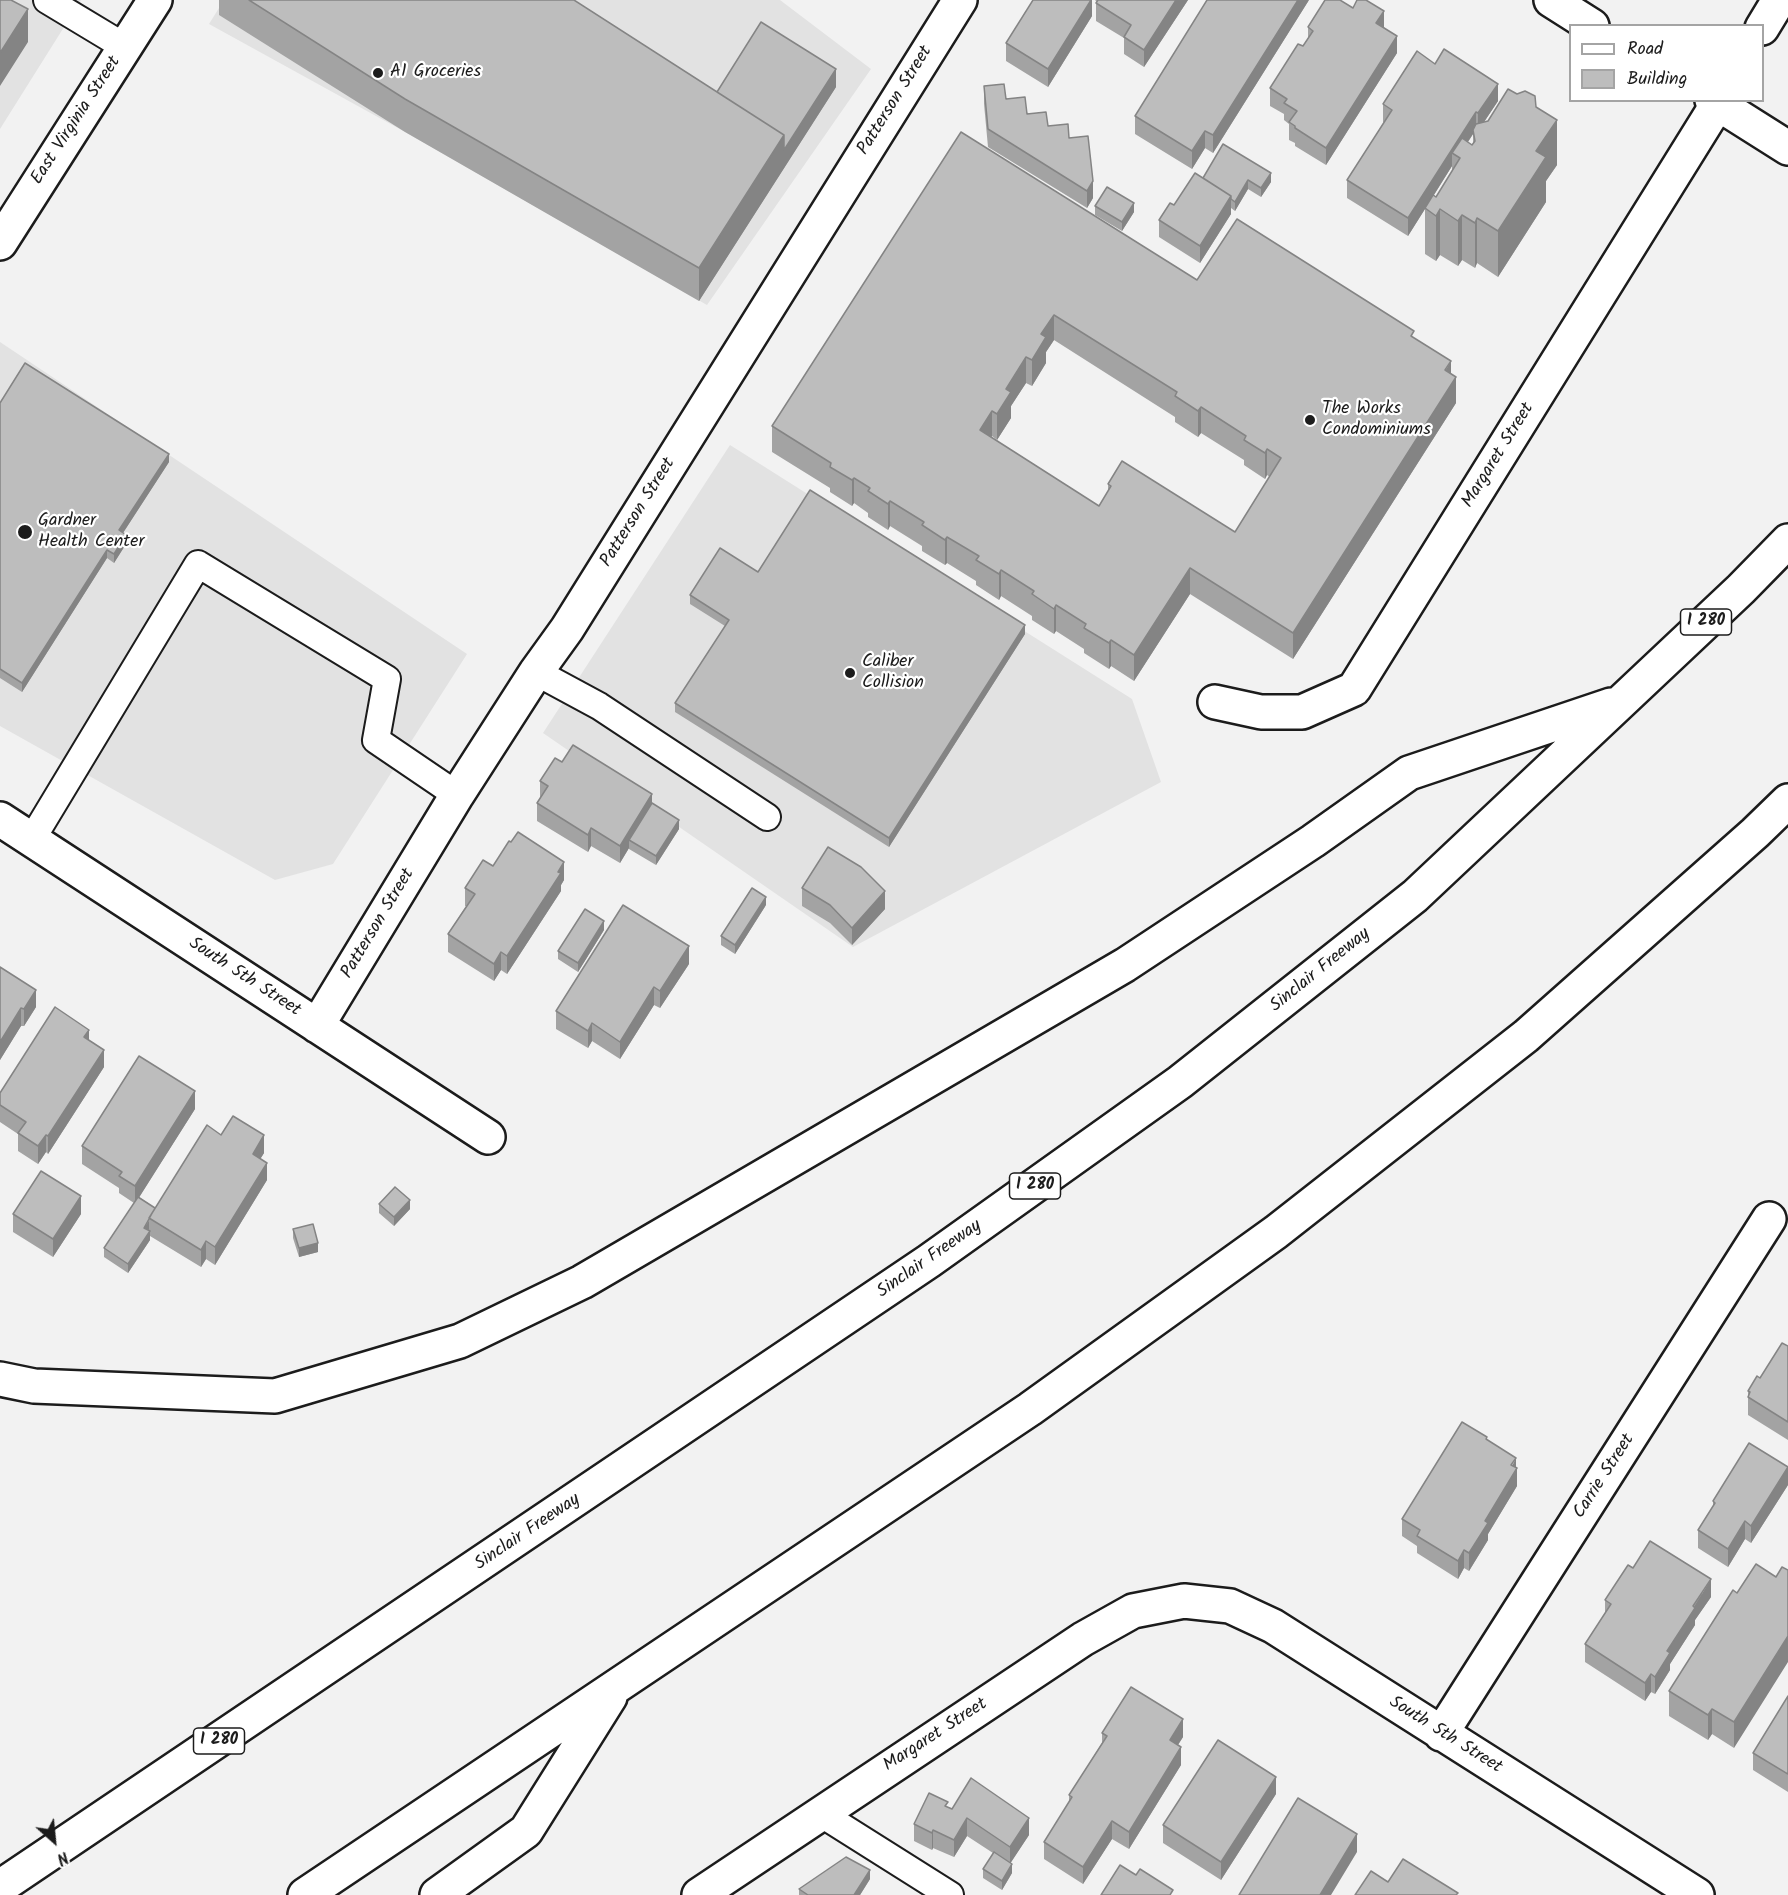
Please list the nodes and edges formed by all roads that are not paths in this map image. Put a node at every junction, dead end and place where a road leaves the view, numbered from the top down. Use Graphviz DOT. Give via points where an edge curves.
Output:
graph roads {
  1 [pos="47,0"];
  2 [pos="155,0"];
  3 [pos="960,0"];
  4 [pos="1551,0"];
  5 [pos="1779,0"];
  6 [pos="1589,24"];
  7 [pos="1764,24"];
  8 [pos="125,47"];
  9 [pos="1717,102"];
  10 [pos="1788,148"];
  11 [pos="0,243"];
  12 [pos="1788,541"];
  13 [pos="536,672"];
  14 [pos="1215,702"];
  15 [pos="1621,702"];
  16 [pos="457,795"];
  17 [pos="1788,801"];
  18 [pos="767,817"];
  19 [pos="0,819"];
  20 [pos="32,839"];
  21 [pos="317,1026"];
  22 [pos="488,1137"];
  23 [pos="1769,1219"];
  24 [pos="0,1380"];
  25 [pos="1184,1601"];
  26 [pos="617,1686"];
  27 [pos="1440,1734"];
  28 [pos="820,1813"];
  29 [pos="32,1866"];
  30 [pos="0,1868"];
  31 [pos="0,1887"];
  32 [pos="305,1895"];
  33 [pos="437,1895"];
  34 [pos="699,1895"];
  35 [pos="950,1895"];
  36 [pos="1697,1895"];
  1 -- 8 [label="lane"];
  2 -- 8 [label="main road, East Virginia Street"];
  3 -- 13 [label="main road, Patterson Street"];
  4 -- 6 [label="main road"];
  5 -- 7 [label="main road"];
  8 -- 11 [label="main road, East Virginia Street"];
  9 -- 10 [label="main road"];
  9 -- 14 [label="main road, Margaret Street" via="1354,689 1302,712 1261,712"];
  12 -- 15 [label="main road, Sinclair Freeway / I 280"];
  13 -- 16 [label="main road, Patterson Street"];
  13 -- 18 [label="lane" via="598,706"];
  15 -- 24 [label="main road" via="1409,773 1125,965 582,1282 460,1341 275,1396 34,1386"];
  15 -- 29 [label="main road, Sinclair Freeway / I 280" via="1415,896 1180,1082 919,1268"];
  16 -- 20 [label="lane" via="376,740 387,679 198,564"];
  16 -- 21 [label="main road, Patterson Street"];
  17 -- 26 [label="main road" via="1526,1036 1276,1232 1030,1409"];
  19 -- 20 [label="main road, South 5th Street"];
  20 -- 21 [label="main road, South 5th Street"];
  21 -- 22 [label="main road, South 5th Street"];
  23 -- 27 [label="main road, Carrie Street"];
  25 -- 27 [label="main road, South 5th Street" via="1230,1606 1273,1626"];
  25 -- 28 [label="main road, Margaret Street" via="1133,1611 1083,1640"];
  26 -- 32 [label="main road"];
  26 -- 33 [label="main road" via="526,1831"];
  27 -- 36 [label="main road, South 5th Street"];
  28 -- 34 [label="main road, Margaret Street"];
  28 -- 35 [label="lane"];
  29 -- 30 [label="main road"];
  29 -- 31 [label="main road, Sinclair Freeway / I 280"];
}
